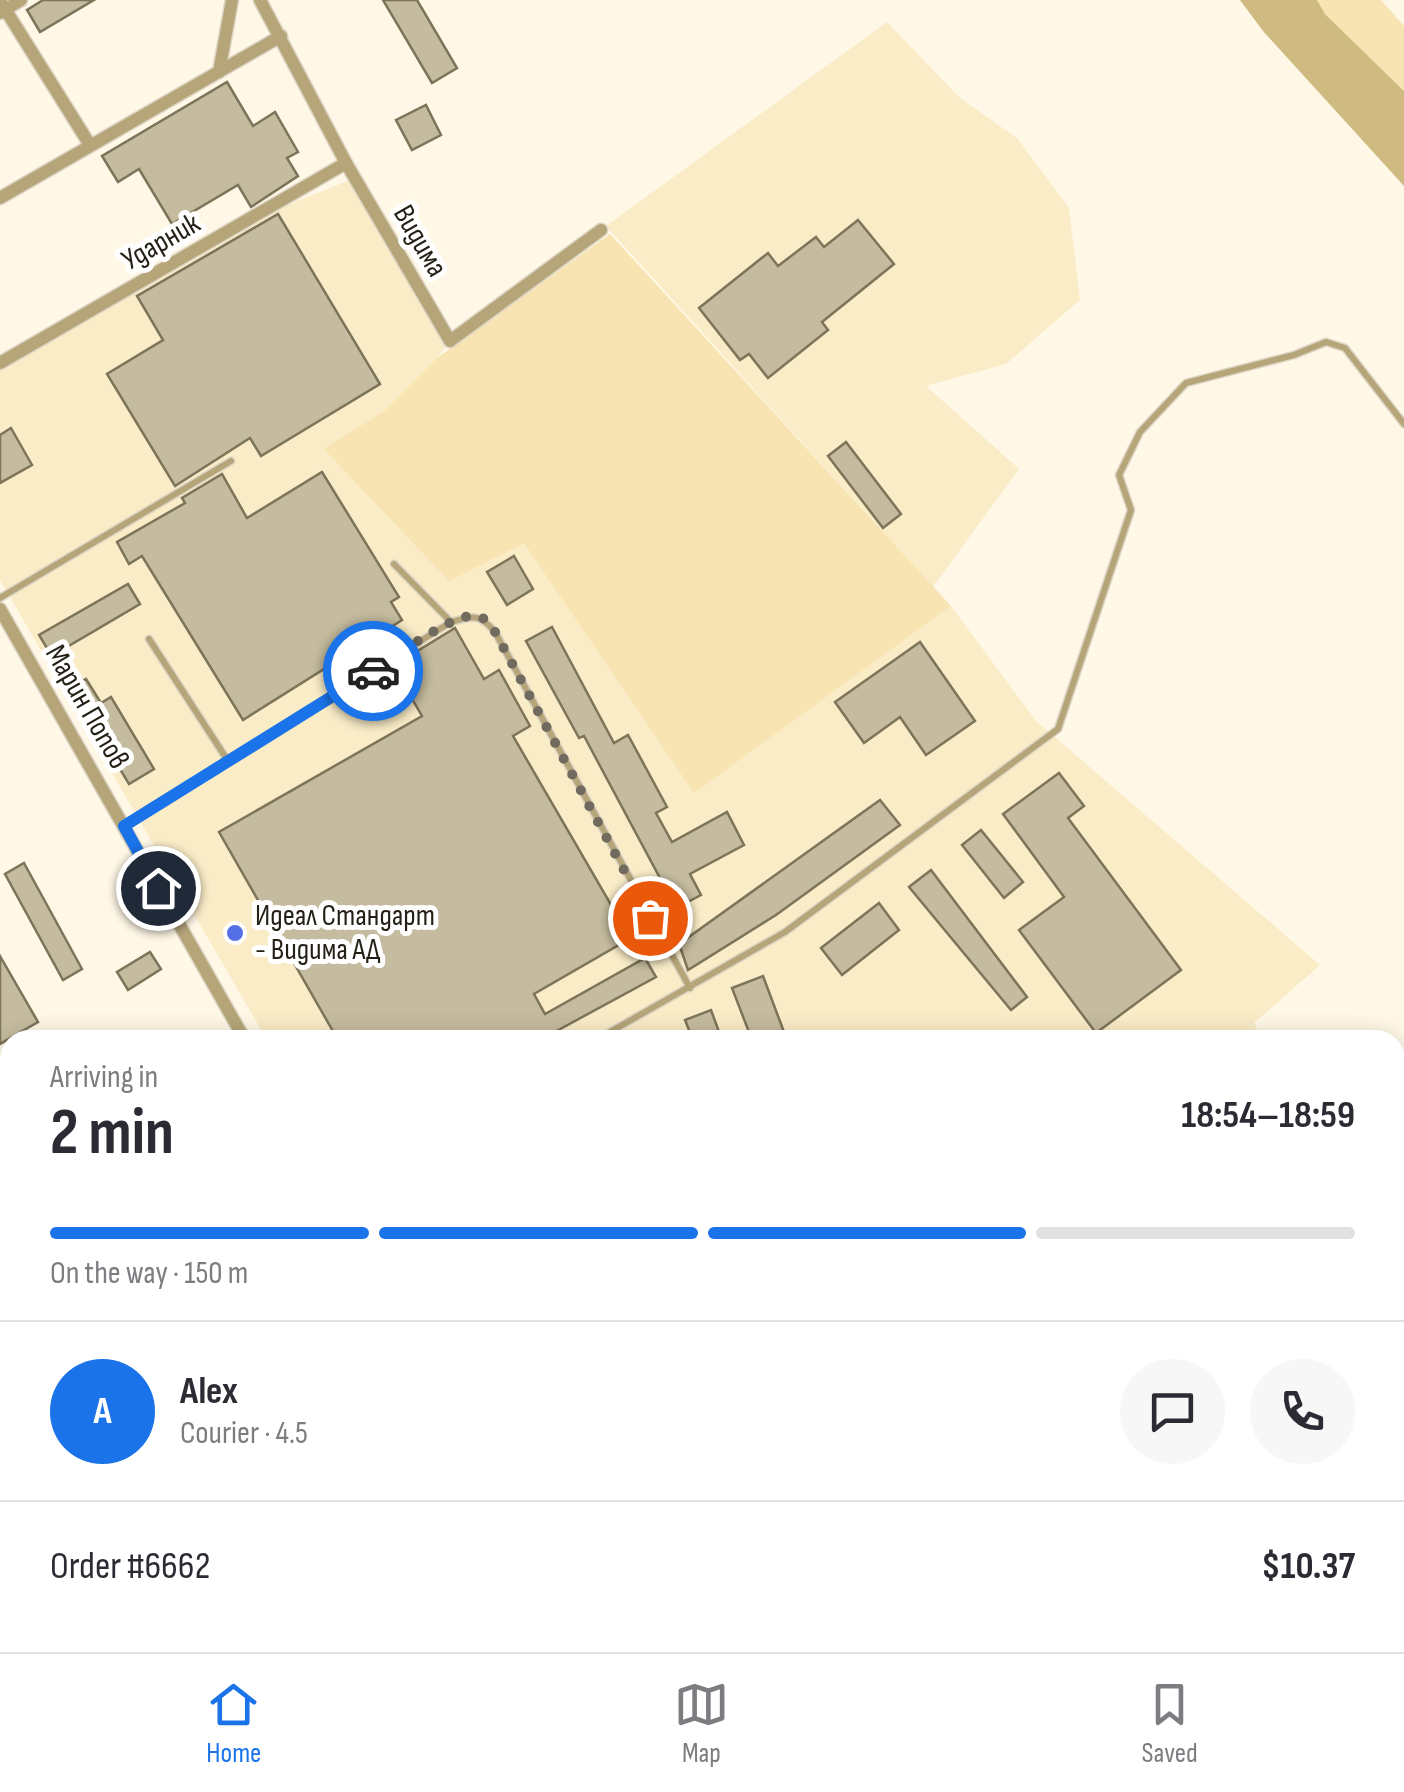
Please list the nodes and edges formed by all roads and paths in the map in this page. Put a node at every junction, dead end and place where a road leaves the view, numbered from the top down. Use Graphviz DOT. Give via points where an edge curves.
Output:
graph roads {
  1 [pos="20,0"];
  2 [pos="232,0"];
  3 [pos="260,0"];
  4 [pos="2,8"];
  5 [pos="281,36"];
  6 [pos="220,72"];
  7 [pos="90,146"];
  8 [pos="346,164"];
  9 [pos="0,198"];
  10 [pos="601,230"];
  11 [pos="0,363"];
  12 [pos="1404,424"];
  13 [pos="231,460"];
  14 [pos="394,564"];
  15 [pos="0,598"];
  16 [pos="0,609"];
  17 [pos="451,622"];
  18 [pos="149,639"];
  19 [pos="228,761"];
  20 [pos="124,826"];
  21 [pos="690,988"];
  22 [pos="239,1030"];
  23 [pos="614,1030"];
  1 -- 4 [label="street"];
  2 -- 6 [label="street"];
  3 -- 5 [label="street, Видима"];
  4 -- 7 [label="street"];
  5 -- 6 [label="street"];
  5 -- 8 [label="street, Видима"];
  6 -- 7 [label="street"];
  7 -- 9 [label="street"];
  8 -- 10 [label="street, Видима" via="450,341"];
  8 -- 11 [label="street, Ударник"];
  12 -- 21 [label="lane" via="1345,348 1326,342 1186,384 1140,432 1120,474 1131,510 1058,729 785,932"];
  13 -- 15 [label="lane"];
  14 -- 17 [label="lane"];
  16 -- 20 [label="street, Марин Попов"];
  17 -- 19 [label="lane"];
  17 -- 21 [label="lane" via="474,615 495,632"];
  18 -- 19 [label="lane"];
  19 -- 20 [label="lane"];
  20 -- 22 [label="street, Марин Попов"];
  21 -- 23 [label="lane"];
}
